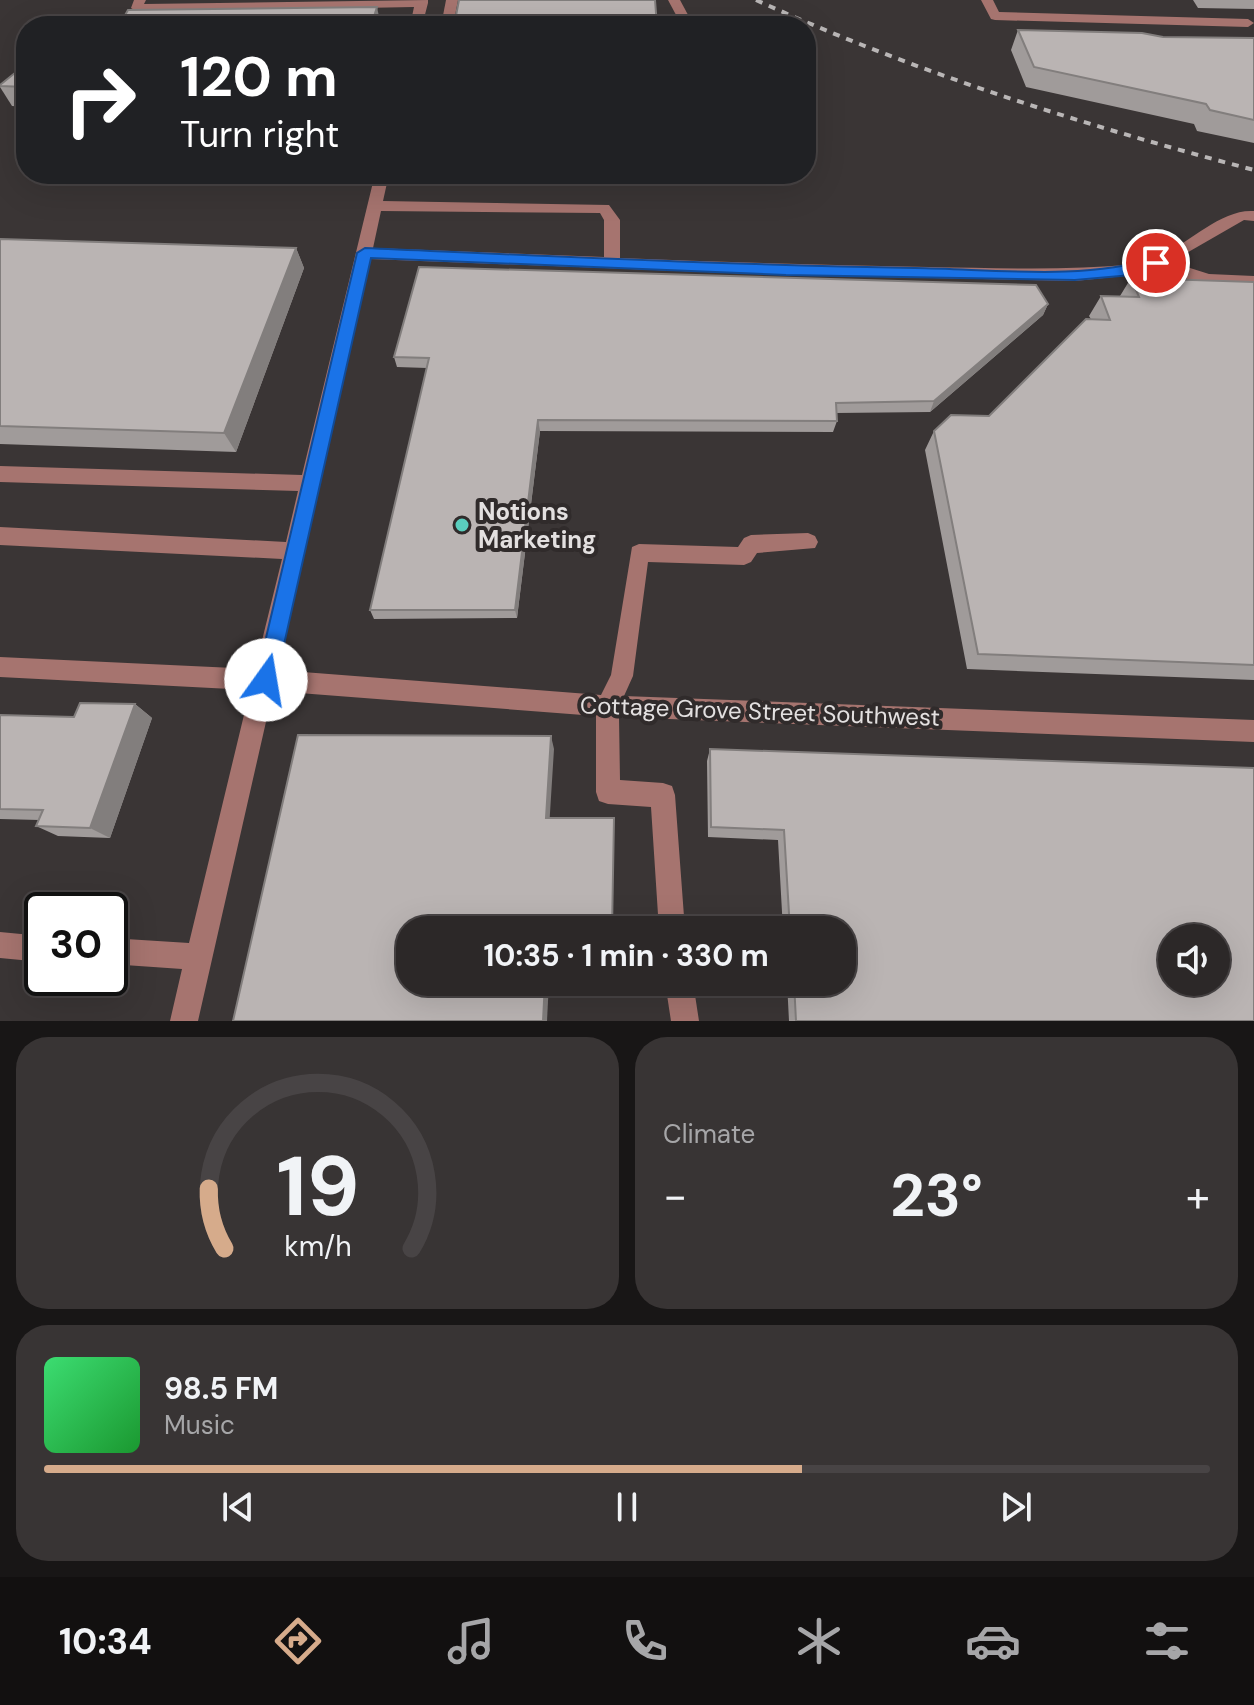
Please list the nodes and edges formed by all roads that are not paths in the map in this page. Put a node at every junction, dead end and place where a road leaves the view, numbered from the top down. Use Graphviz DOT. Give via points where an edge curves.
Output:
graph roads {
  1 [pos="987,0"];
  2 [pos="422,2"];
  3 [pos="145,4"];
  4 [pos="1248,23"];
  5 [pos="380,184"];
  6 [pos="375,206"];
  7 [pos="1254,216"];
  8 [pos="365,253"];
  9 [pos="612,263"];
  10 [pos="1156,263"];
  11 [pos="1254,282"];
  12 [pos="0,474"];
  13 [pos="312,483"];
  14 [pos="0,536"];
  15 [pos="808,542"];
  16 [pos="296,551"];
  17 [pos="0,667"];
  18 [pos="266,680"];
  19 [pos="607,706"];
  20 [pos="1254,731"];
  21 [pos="671,916"];
  22 [pos="0,945"];
  23 [pos="24,947"];
  24 [pos="128,952"];
  25 [pos="199,957"];
  26 [pos="681,996"];
  27 [pos="184,1021"];
  28 [pos="685,1021"];
  1 -- 4 [label="street" via="995,16 1144,15"];
  2 -- 3 [label="street"];
  5 -- 6 [label="street"];
  6 -- 8 [label="street"];
  6 -- 9 [label="street" via="604,208 612,220"];
  7 -- 10 [label="street" via="1241,215"];
  8 -- 9 [label="street"];
  8 -- 13 [label="street"];
  9 -- 10 [label="street" via="1075,275 1143,269"];
  10 -- 11 [label="street" via="1208,280"];
  12 -- 13 [label="street"];
  13 -- 16 [label="street"];
  14 -- 16 [label="street"];
  15 -- 19 [label="street" via="751,544 744,556 639,553 622,676"];
  16 -- 18 [label="street"];
  17 -- 18 [label="street, Cottage Grove Street Southwest"];
  18 -- 19 [label="street, Cottage Grove Street Southwest"];
  18 -- 25 [label="street"];
  19 -- 20 [label="street, Cottage Grove Street Southwest"];
  19 -- 21 [label="street" via="608,792 663,795"];
  22 -- 23 [label="street"];
  24 -- 25 [label="street"];
  25 -- 27 [label="street"];
  26 -- 28 [label="street"];
}
